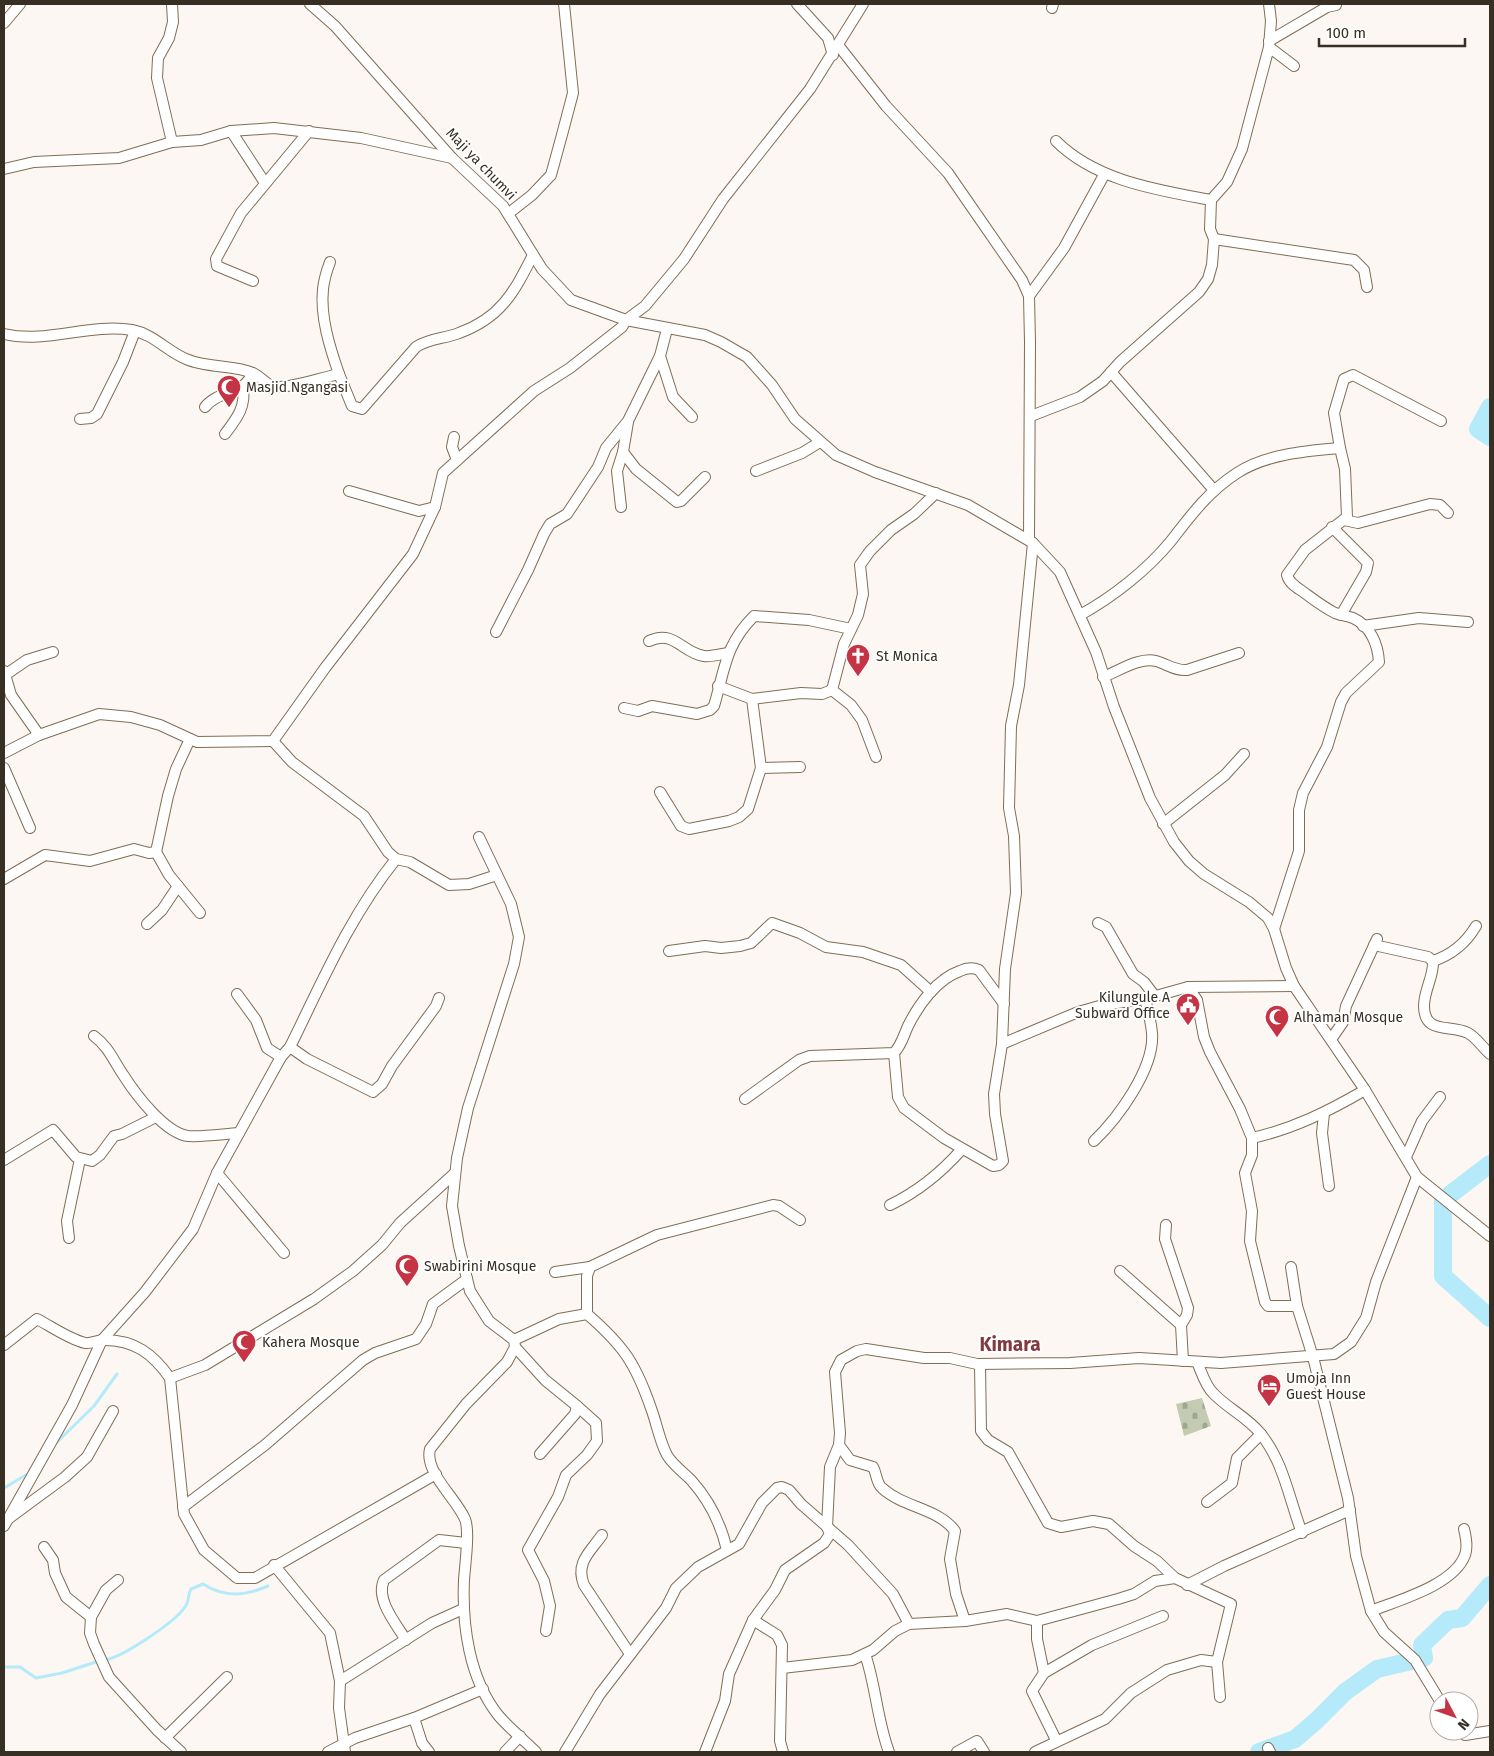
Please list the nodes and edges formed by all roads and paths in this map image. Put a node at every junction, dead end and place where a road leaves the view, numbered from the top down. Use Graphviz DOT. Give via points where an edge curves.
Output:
graph roads {
  1 [pos="20,4"];
  2 [pos="172,4"];
  3 [pos="310,4"];
  4 [pos="564,4"];
  5 [pos="797,4"];
  6 [pos="864,4"];
  7 [pos="1269,4"];
  8 [pos="1336,5"];
  9 [pos="4,23"];
  10 [pos="1269,44"];
  11 [pos="838,45"];
  12 [pos="832,55"];
  13 [pos="1294,66"];
  14 [pos="230,131"];
  15 [pos="309,131"];
  16 [pos="172,142"];
  17 [pos="1056,142"];
  18 [pos="452,158"];
  19 [pos="4,169"];
  20 [pos="1104,175"];
  21 [pos="265,183"];
  22 [pos="1211,200"];
  23 [pos="509,213"];
  24 [pos="1214,239"];
  25 [pos="534,255"];
  26 [pos="330,262"];
  27 [pos="253,281"];
  28 [pos="1367,287"];
  29 [pos="1029,296"];
  30 [pos="626,320"];
  31 [pos="667,329"];
  32 [pos="135,331"];
  33 [pos="4,334"];
  34 [pos="660,356"];
  35 [pos="252,372"];
  36 [pos="1111,372"];
  37 [pos="339,374"];
  38 [pos="243,387"];
  39 [pos="205,407"];
  40 [pos="1031,416"];
  41 [pos="692,417"];
  42 [pos="80,419"];
  43 [pos="628,421"];
  44 [pos="1441,421"];
  45 [pos="225,434"];
  46 [pos="454,437"];
  47 [pos="820,442"];
  48 [pos="1340,448"];
  49 [pos="623,452"];
  50 [pos="457,460"];
  51 [pos="756,470"];
  52 [pos="705,477"];
  53 [pos="1214,489"];
  54 [pos="349,491"];
  55 [pos="936,493"];
  56 [pos="435,507"];
  57 [pos="621,507"];
  58 [pos="1448,513"];
  59 [pos="1344,520"];
  60 [pos="1332,527"];
  61 [pos="1031,541"];
  62 [pos="1080,615"];
  63 [pos="1340,615"];
  64 [pos="1468,622"];
  65 [pos="1363,626"];
  66 [pos="851,629"];
  67 [pos="496,632"];
  68 [pos="649,641"];
  69 [pos="53,652"];
  70 [pos="728,653"];
  71 [pos="1239,653"];
  72 [pos="4,673"];
  73 [pos="1104,677"];
  74 [pos="718,686"];
  75 [pos="832,690"];
  76 [pos="752,699"];
  77 [pos="624,708"];
  78 [pos="39,735"];
  79 [pos="190,739"];
  80 [pos="273,741"];
  81 [pos="4,753"];
  82 [pos="1244,754"];
  83 [pos="876,757"];
  84 [pos="800,767"];
  85 [pos="4,768"];
  86 [pos="761,768"];
  87 [pos="660,792"];
  88 [pos="1163,824"];
  89 [pos="30,828"];
  90 [pos="479,837"];
  91 [pos="156,852"];
  92 [pos="396,859"];
  93 [pos="497,875"];
  94 [pos="4,879"];
  95 [pos="178,886"];
  96 [pos="200,913"];
  97 [pos="1098,923"];
  98 [pos="147,924"];
  99 [pos="1476,926"];
  100 [pos="1274,928"];
  101 [pos="669,951"];
  102 [pos="1433,961"];
  103 [pos="1294,986"];
  104 [pos="1188,987"];
  105 [pos="931,992"];
  106 [pos="237,994"];
  107 [pos="1149,997"];
  108 [pos="439,998"];
  109 [pos="1004,1004"];
  110 [pos="94,1036"];
  111 [pos="1332,1038"];
  112 [pos="1002,1044"];
  113 [pos="290,1047"];
  114 [pos="894,1053"];
  115 [pos="1490,1054"];
  116 [pos="281,1057"];
  117 [pos="1365,1090"];
  118 [pos="1440,1097"];
  119 [pos="745,1099"];
  120 [pos="1324,1113"];
  121 [pos="156,1116"];
  122 [pos="239,1133"];
  123 [pos="1252,1138"];
  124 [pos="1094,1141"];
  125 [pos="962,1149"];
  126 [pos="1406,1158"];
  127 [pos="80,1159"];
  128 [pos="4,1160"];
  129 [pos="217,1172"];
  130 [pos="455,1173"];
  131 [pos="1417,1177"];
  132 [pos="1330,1186"];
  133 [pos="890,1206"];
  134 [pos="800,1220"];
  135 [pos="1166,1225"];
  136 [pos="1490,1236"];
  137 [pos="69,1238"];
  138 [pos="284,1253"];
  139 [pos="590,1267"];
  140 [pos="1291,1267"];
  141 [pos="1120,1271"];
  142 [pos="555,1272"];
  143 [pos="467,1279"];
  144 [pos="1297,1306"];
  145 [pos="587,1314"];
  146 [pos="1182,1325"];
  147 [pos="102,1340"];
  148 [pos="515,1343"];
  149 [pos="4,1345"];
  150 [pos="1312,1358"];
  151 [pos="1183,1361"];
  152 [pos="1197,1362"];
  153 [pos="980,1364"];
  154 [pos="170,1378"];
  155 [pos="577,1406"];
  156 [pos="112,1411"];
  157 [pos="1261,1434"];
  158 [pos="839,1446"];
  159 [pos="540,1454"];
  160 [pos="436,1474"];
  161 [pos="1207,1502"];
  162 [pos="183,1508"];
  163 [pos="1350,1510"];
  164 [pos="6,1522"];
  165 [pos="827,1526"];
  166 [pos="1464,1529"];
  167 [pos="1302,1533"];
  168 [pos="602,1534"];
  169 [pos="466,1543"];
  170 [pos="44,1547"];
  171 [pos="727,1550"];
  172 [pos="274,1565"];
  173 [pos="1174,1578"];
  174 [pos="118,1580"];
  175 [pos="1187,1585"];
  176 [pos="463,1609"];
  177 [pos="1371,1611"];
  178 [pos="1163,1616"];
  179 [pos="92,1617"];
  180 [pos="753,1620"];
  181 [pos="965,1621"];
  182 [pos="1037,1621"];
  183 [pos="909,1624"];
  184 [pos="546,1631"];
  185 [pos="406,1640"];
  186 [pos="630,1654"];
  187 [pos="865,1654"];
  188 [pos="1217,1662"];
  189 [pos="782,1668"];
  190 [pos="1044,1673"];
  191 [pos="227,1677"];
  192 [pos="340,1681"];
  193 [pos="483,1690"];
  194 [pos="1434,1691"];
  195 [pos="1220,1697"];
  196 [pos="414,1718"];
  197 [pos="520,1736"];
  198 [pos="166,1738"];
  199 [pos="1056,1740"];
  200 [pos="344,1748"];
  201 [pos="181,1752"];
  202 [pos="328,1752"];
  203 [pos="429,1752"];
  204 [pos="505,1752"];
  205 [pos="536,1752"];
  206 [pos="566,1752"];
  207 [pos="705,1752"];
  208 [pos="783,1752"];
  209 [pos="889,1752"];
  210 [pos="957,1752"];
  211 [pos="984,1752"];
  212 [pos="1035,1752"];
  1 -- 9 [label="street"];
  2 -- 16 [label="street" via="170,34 158,58 157,78"];
  3 -- 18 [label="street, Maji ya chumvi" via="335,26"];
  4 -- 23 [label="street" via="573,93 551,175"];
  5 -- 12 [label="street" via="828,38"];
  6 -- 11 [label="street"];
  7 -- 10 [label="street"];
  8 -- 10 [label="street" via="1327,7"];
  10 -- 13 [label="street"];
  10 -- 22 [label="street" via="1242,148 1227,182"];
  11 -- 12 [label="street"];
  11 -- 29 [label="street" via="886,106 948,173 1000,245"];
  12 -- 30 [label="street" via="810,89 723,199 684,259 645,306"];
  14 -- 15 [label="street" via="274,128"];
  14 -- 16 [label="street" via="201,140"];
  14 -- 21 [label="street"];
  15 -- 18 [label="street"];
  15 -- 21 [label="street"];
  16 -- 19 [label="street" via="119,158 34,162"];
  17 -- 20 [label="street" via="1071,156"];
  18 -- 23 [label="street, Maji ya chumvi"];
  20 -- 22 [label="street"];
  20 -- 29 [label="street" via="1064,248"];
  21 -- 27 [label="street" via="233,225 216,259 217,266"];
  22 -- 24 [label="street" via="1210,229"];
  23 -- 25 [label="street, Maji ya chumvi"];
  24 -- 28 [label="street" via="1354,260 1364,270"];
  24 -- 36 [label="street" via="1210,272 1199,292"];
  25 -- 30 [label="street, Maji ya chumvi" via="542,270 571,300"];
  25 -- 37 [label="street" via="508,300 490,318 458,334 424,341 362,409 352,406"];
  26 -- 37 [label="street" via="323,301 330,346"];
  29 -- 40 [label="street"];
  30 -- 31 [label="street, Maji ya chumvi"];
  30 -- 50 [label="street" via="606,341 534,391"];
  31 -- 34 [label="street"];
  31 -- 47 [label="street, Maji ya chumvi" via="705,335 747,357 772,385 795,419"];
  32 -- 33 [label="street" via="114,328 22,338"];
  32 -- 35 [label="street" via="149,336 184,359"];
  32 -- 42 [label="street" via="97,414"];
  34 -- 41 [label="street" via="673,397"];
  34 -- 43 [label="street"];
  35 -- 37 [label="street" via="276,387"];
  35 -- 38 [label="street"];
  36 -- 40 [label="street" via="1080,397"];
  36 -- 53 [label="street"];
  38 -- 39 [label="street" via="224,393"];
  38 -- 45 [label="street" via="245,399 241,412"];
  40 -- 61 [label="street"];
  43 -- 49 [label="street"];
  43 -- 67 [label="street" via="606,448 598,467 567,514 550,524"];
  44 -- 48 [label="street" via="1352,375 1344,379 1334,413"];
  46 -- 50 [label="street" via="452,447"];
  47 -- 51 [label="street" via="802,453"];
  47 -- 55 [label="street, Maji ya chumvi" via="852,463"];
  48 -- 53 [label="street" via="1302,451 1268,460 1239,472"];
  48 -- 59 [label="street" via="1345,469"];
  49 -- 52 [label="street" via="636,469 677,502"];
  49 -- 57 [label="street" via="617,471"];
  50 -- 56 [label="street" via="443,473"];
  53 -- 62 [label="street" via="1170,542 1142,569 1108,599"];
  54 -- 56 [label="street" via="419,511"];
  55 -- 61 [label="street, Maji ya chumvi" via="968,505"];
  55 -- 66 [label="street" via="891,530 860,565 863,594"];
  56 -- 80 [label="street" via="413,554"];
  58 -- 59 [label="street" via="1440,505 1430,504 1358,523"];
  59 -- 60 [label="street"];
  60 -- 63 [label="street" via="1368,563 1366,572"];
  60 -- 63 [label="street" via="1305,550 1287,575 1292,584"];
  61 -- 62 [label="street, Maji ya chumvi" via="1060,572"];
  61 -- 109 [label="street" via="1018,685 1011,726 1009,808 1016,886"];
  62 -- 73 [label="street, Maji ya chumvi"];
  63 -- 65 [label="street"];
  64 -- 65 [label="street" via="1419,618"];
  65 -- 100 [label="street" via="1375,641 1379,662 1343,698 1327,747 1302,793 1299,851"];
  66 -- 70 [label="street" via="819,622 754,616 736,637"];
  66 -- 75 [label="street"];
  68 -- 70 [label="street" via="658,636 670,638 703,656"];
  69 -- 72 [label="street" via="27,660"];
  70 -- 74 [label="street"];
  71 -- 73 [label="street" via="1179,671 1146,660"];
  72 -- 78 [label="street" via="11,694"];
  73 -- 88 [label="street, Maji ya chumvi"];
  74 -- 76 [label="street"];
  74 -- 77 [label="street" via="714,706 697,714 652,706 638,711"];
  75 -- 76 [label="street" via="822,694"];
  75 -- 83 [label="street" via="851,705 862,720"];
  76 -- 86 [label="street"];
  78 -- 79 [label="street" via="99,714 130,717 160,725"];
  78 -- 81 [label="street"];
  79 -- 80 [label="street" via="197,742"];
  79 -- 91 [label="street" via="176,769"];
  80 -- 92 [label="street" via="292,762 364,816"];
  82 -- 88 [label="street" via="1225,775"];
  84 -- 86 [label="street"];
  85 -- 89 [label="street"];
  86 -- 87 [label="street" via="748,809 729,821 689,829 681,826"];
  88 -- 100 [label="street, Maji ya chumvi" via="1189,861 1261,910"];
  90 -- 93 [label="street"];
  91 -- 94 [label="street" via="134,849 90,861 45,855"];
  91 -- 95 [label="street"];
  92 -- 93 [label="street" via="410,862 450,885 469,884"];
  92 -- 113 [label="street" via="345,933"];
  93 -- 130 [label="street" via="510,904 519,937 514,964 468,1108"];
  95 -- 96 [label="street"];
  95 -- 98 [label="street" via="162,910"];
  97 -- 107 [label="street" via="1106,926 1133,974 1144,982"];
  99 -- 102 [label="street" via="1470,937 1444,957"];
  100 -- 103 [label="street"];
  101 -- 105 [label="street" via="690,947 740,946 751,943 772,923 826,947 864,952 900,965"];
  102 -- 111 [label="street" via="1376,942 1346,1006 1343,1022"];
  102 -- 115 [label="street" via="1424,997 1424,1014 1437,1027 1468,1033"];
  103 -- 104 [label="street"];
  103 -- 111 [label="street"];
  104 -- 107 [label="street"];
  104 -- 123 [label="street" via="1198,1000 1210,1052"];
  105 -- 109 [label="street" via="952,974 974,967"];
  105 -- 114 [label="street"];
  106 -- 116 [label="street" via="256,1020 267,1048"];
  107 -- 112 [label="street" via="1078,1012"];
  107 -- 124 [label="street" via="1152,1034 1146,1063 1118,1116"];
  108 -- 113 [label="street" via="382,1084 372,1092"];
  109 -- 112 [label="street"];
  110 -- 121 [label="street" via="110,1052 129,1084"];
  111 -- 117 [label="street"];
  112 -- 125 [label="street" via="994,1100 1003,1161 993,1166"];
  113 -- 116 [label="street"];
  114 -- 119 [label="street" via="810,1056 799,1060"];
  114 -- 125 [label="street" via="898,1097 904,1108"];
  116 -- 122 [label="street"];
  117 -- 120 [label="street"];
  117 -- 126 [label="street"];
  118 -- 126 [label="street" via="1422,1121"];
  120 -- 123 [label="street"];
  120 -- 132 [label="street" via="1322,1133"];
  121 -- 122 [label="street" via="187,1136"];
  121 -- 127 [label="street" via="114,1136 92,1161"];
  122 -- 129 [label="street"];
  123 -- 144 [label="street" via="1252,1155 1245,1173 1252,1211 1251,1253 1268,1306"];
  125 -- 133 [label="street" via="939,1175"];
  126 -- 131 [label="street"];
  127 -- 128 [label="street" via="53,1130"];
  127 -- 137 [label="street" via="68,1214"];
  129 -- 138 [label="street"];
  129 -- 147 [label="street" via="193,1229 145,1292"];
  130 -- 143 [label="street" via="452,1206"];
  130 -- 154 [label="street" via="353,1271 314,1299 205,1365"];
  131 -- 136 [label="street"];
  131 -- 150 [label="street" via="1358,1333 1334,1354"];
  134 -- 139 [label="street" via="779,1206 752,1209 657,1235"];
  135 -- 146 [label="street" via="1165,1239 1188,1308"];
  139 -- 142 [label="street"];
  139 -- 145 [label="street"];
  140 -- 144 [label="street"];
  141 -- 146 [label="street"];
  143 -- 148 [label="street" via="470,1292 489,1321"];
  143 -- 162 [label="street" via="433,1304 416,1339 363,1360 265,1445"];
  144 -- 150 [label="street"];
  145 -- 148 [label="street" via="559,1319"];
  145 -- 171 [label="street" via="623,1348 644,1386 667,1455 701,1492 722,1529"];
  146 -- 151 [label="street"];
  147 -- 149 [label="street" via="87,1343 37,1319"];
  147 -- 154 [label="street" via="122,1341 141,1348 158,1360"];
  147 -- 164 [label="street" via="72,1405"];
  148 -- 155 [label="street" via="545,1380"];
  148 -- 160 [label="street" via="507,1362 466,1404 430,1449 429,1463"];
  150 -- 152 [label="street"];
  150 -- 163 [label="street"];
  151 -- 152 [label="street"];
  151 -- 153 [label="street" via="1139,1358 1070,1364"];
  152 -- 157 [label="street" via="1213,1393"];
  153 -- 158 [label="street" via="866,1349 841,1360 835,1372"];
  153 -- 173 [label="street" via="981,1431 1008,1452 1048,1523 1061,1527 1093,1521 1109,1524"];
  154 -- 162 [label="street"];
  155 -- 159 [label="street" via="575,1414"];
  155 -- 184 [label="street" via="596,1424 597,1441 588,1455 563,1479 558,1497 528,1550 544,1581 550,1606"];
  156 -- 164 [label="street" via="87,1457"];
  157 -- 161 [label="street" via="1237,1458 1232,1483"];
  157 -- 167 [label="street" via="1283,1472"];
  158 -- 165 [label="street" via="830,1467"];
  158 -- 181 [label="street" via="850,1460 873,1468 881,1488 902,1502 949,1523 956,1531 950,1558 956,1594"];
  160 -- 169 [label="street" via="466,1520"];
  160 -- 172 [label="street"];
  162 -- 172 [label="street" via="204,1550 237,1578 255,1578"];
  163 -- 167 [label="street"];
  163 -- 177 [label="street" via="1356,1556"];
  165 -- 171 [label="street" via="789,1490 777,1488 762,1503 739,1544"];
  165 -- 180 [label="street" via="828,1539 785,1570"];
  165 -- 183 [label="street" via="848,1544 893,1594"];
  166 -- 177 [label="street" via="1466,1554 1450,1576"];
  167 -- 175 [label="street"];
  168 -- 186 [label="street" via="581,1565 580,1576"];
  169 -- 176 [label="street"];
  169 -- 185 [label="street" via="439,1540 384,1580 383,1599"];
  170 -- 179 [label="street" via="53,1560 66,1597"];
  171 -- 186 [label="street" via="698,1567 676,1588 666,1608"];
  172 -- 192 [label="street" via="330,1633"];
  173 -- 175 [label="street"];
  173 -- 182 [label="street" via="1156,1580 1134,1594"];
  174 -- 179 [label="street" via="106,1590"];
  175 -- 188 [label="street" via="1231,1604"];
  176 -- 185 [label="street" via="432,1623"];
  176 -- 193 [label="street" via="472,1659"];
  177 -- 194 [label="street" via="1384,1632 1415,1660"];
  178 -- 190 [label="street" via="1092,1645"];
  179 -- 198 [label="street" via="90,1633 103,1667 123,1694"];
  180 -- 189 [label="street" via="781,1640"];
  180 -- 207 [label="street" via="729,1674 725,1701"];
  181 -- 182 [label="street" via="1007,1614"];
  181 -- 183 [label="street"];
  182 -- 190 [label="street"];
  183 -- 187 [label="street"];
  185 -- 192 [label="street"];
  186 -- 206 [label="street" via="600,1694"];
  187 -- 189 [label="street" via="852,1660"];
  187 -- 209 [label="street"];
  188 -- 195 [label="street"];
  188 -- 199 [label="street" via="1201,1660 1167,1670 1131,1693 1105,1718"];
  189 -- 208 [label="street" via="780,1741"];
  190 -- 199 [label="street" via="1032,1691"];
  191 -- 198 [label="street"];
  192 -- 200 [label="street" via="339,1708"];
  193 -- 196 [label="street"];
  193 -- 197 [label="street" via="498,1715"];
  196 -- 200 [label="street"];
  196 -- 203 [label="street"];
  197 -- 204 [label="street"];
  197 -- 205 [label="street"];
  198 -- 201 [label="street"];
  199 -- 212 [label="street"];
  200 -- 202 [label="street"];
  210 -- 211 [label="street" via="977,1741"];
}
